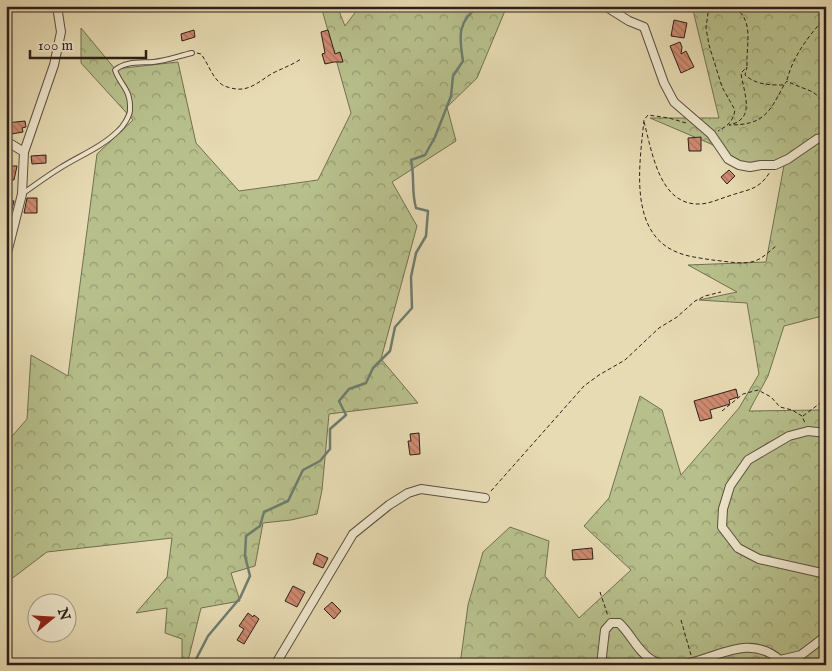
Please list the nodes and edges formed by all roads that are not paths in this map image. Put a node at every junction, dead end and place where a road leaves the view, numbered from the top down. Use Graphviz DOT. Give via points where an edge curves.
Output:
graph roads {
  1 [pos="57,6"];
  2 [pos="605,6"];
  3 [pos="192,53"];
  4 [pos="826,136"];
  5 [pos="6,141"];
  6 [pos="24,152"];
  7 [pos="22,194"];
  8 [pos="6,257"];
  9 [pos="826,433"];
  10 [pos="485,498"];
  11 [pos="823,573"];
  12 [pos="826,636"];
  13 [pos="601,661"];
  14 [pos="276,665"];
  15 [pos="668,665"];
  16 [pos="680,665"];
  1 -- 6 [label="street" via="60,32 54,65"];
  2 -- 4 [label="street" via="644,27 674,102 711,134 728,159 740,166 775,166"];
  3 -- 7 [label="lane" via="154,62 120,65 114,70 128,94 130,114 119,131"];
  5 -- 6 [label="street"];
  6 -- 7 [label="street"];
  7 -- 8 [label="street"];
  9 -- 11 [label="street" via="808,431 789,436 748,460 730,486 722,527 738,548 759,559"];
  10 -- 14 [label="street" via="421,489 389,505 353,534"];
  12 -- 16 [label="street" via="801,655 780,660 770,651 746,646"];
  13 -- 15 [label="street" via="605,630 611,624 619,623 652,661"];
}
